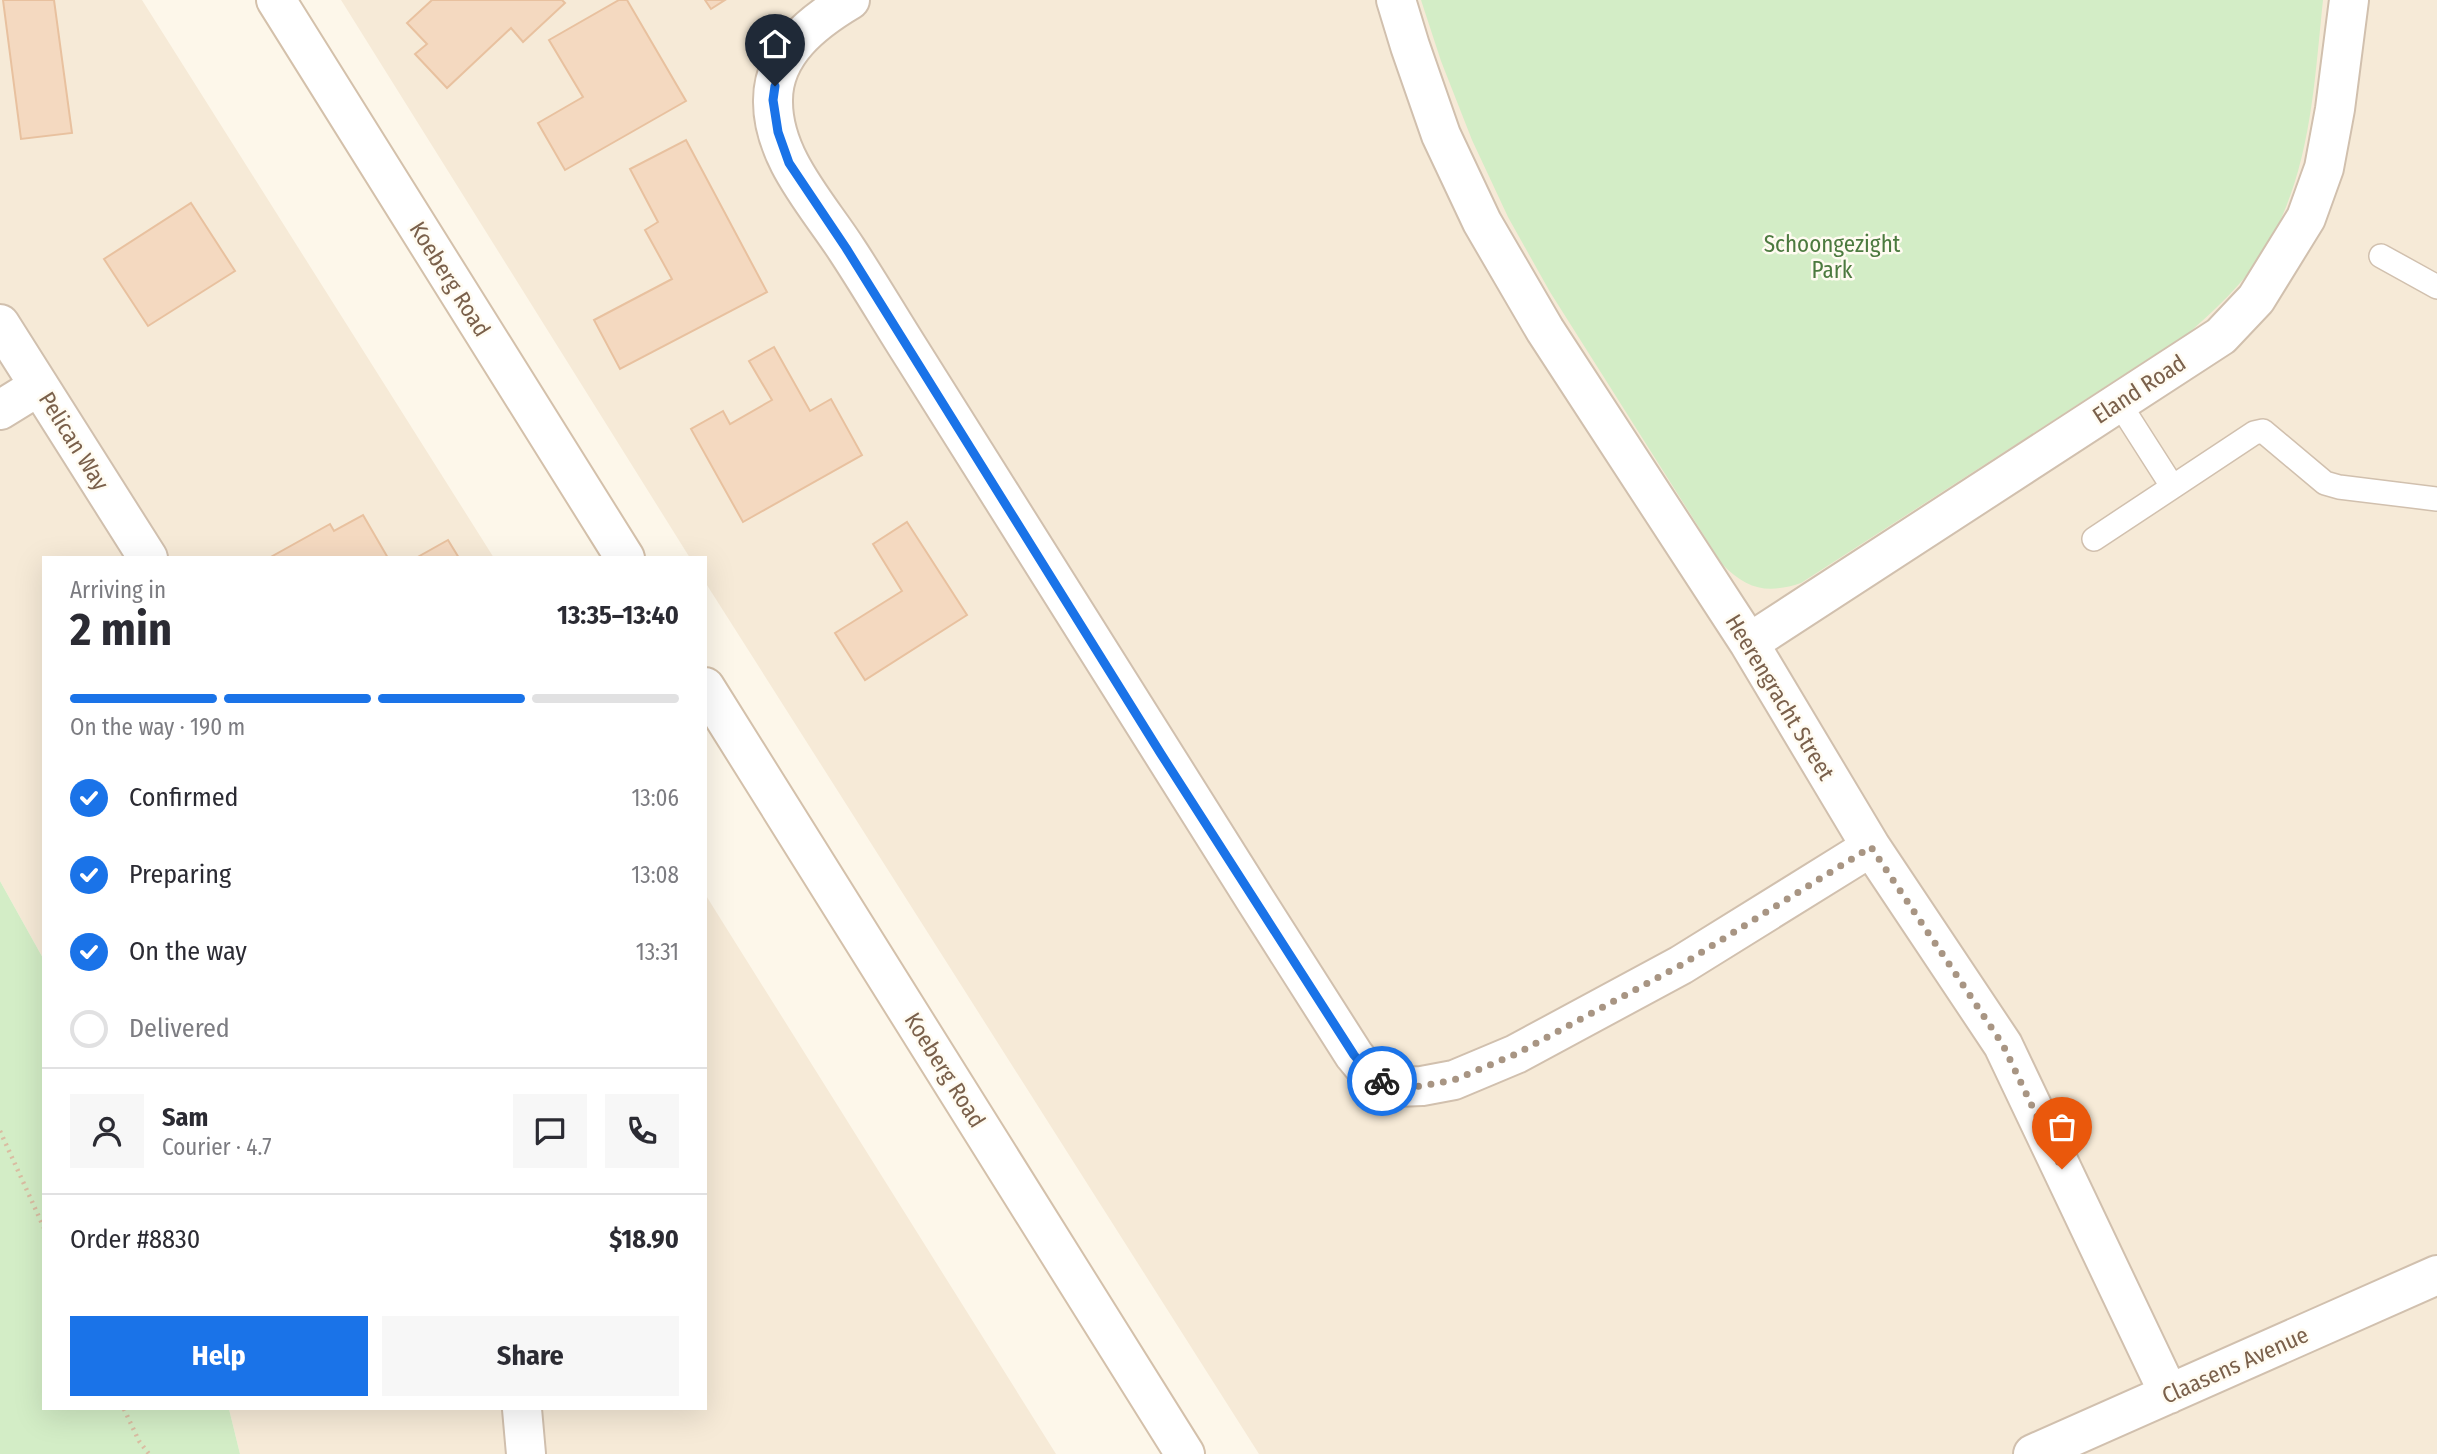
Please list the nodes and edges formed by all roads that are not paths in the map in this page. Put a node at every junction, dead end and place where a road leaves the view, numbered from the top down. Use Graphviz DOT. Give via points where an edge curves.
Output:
graph roads {
  1 [pos="276,0"];
  2 [pos="849,0"];
  3 [pos="1396,0"];
  4 [pos="2348,0"];
  5 [pos="2381,256"];
  6 [pos="2437,287"];
  7 [pos="0,324"];
  8 [pos="39,386"];
  9 [pos="2119,403"];
  10 [pos="0,410"];
  11 [pos="2172,486"];
  12 [pos="2437,499"];
  13 [pos="2094,539"];
  14 [pos="147,556"];
  15 [pos="624,556"];
  16 [pos="1749,643"];
  17 [pos="707,690"];
  18 [pos="1871,847"];
  19 [pos="2437,1275"];
  20 [pos="2169,1394"];
  21 [pos="522,1410"];
  22 [pos="526,1454"];
  23 [pos="1185,1454"];
  24 [pos="2033,1454"];
  1 -- 15 [label="street, Koeberg Road"];
  2 -- 18 [label="street" via="813,25 777,72 773,100 789,163 1161,754 1373,1078 1395,1087 1422,1086 1454,1080 1516,1054 1681,965"];
  3 -- 16 [label="street, Heerengracht Street" via="1441,135 1482,222 1545,330"];
  4 -- 9 [label="street, Eland Road" via="2324,168 2306,218 2256,299 2221,336"];
  5 -- 6 [label="lane"];
  7 -- 8 [label="street, Pelican Way"];
  8 -- 10 [label="street"];
  8 -- 14 [label="street, Pelican Way"];
  9 -- 11 [label="lane"];
  9 -- 16 [label="street, Eland Road"];
  11 -- 12 [label="lane" via="2263,431 2325,483"];
  11 -- 13 [label="lane"];
  16 -- 18 [label="street, Heerengracht Street"];
  17 -- 23 [label="street, Koeberg Road"];
  18 -- 20 [label="street, Heerengracht Street" via="2003,1045"];
  19 -- 20 [label="street, Claasens Avenue"];
  20 -- 24 [label="street, Claasens Avenue"];
  21 -- 22 [label="street"];
}
